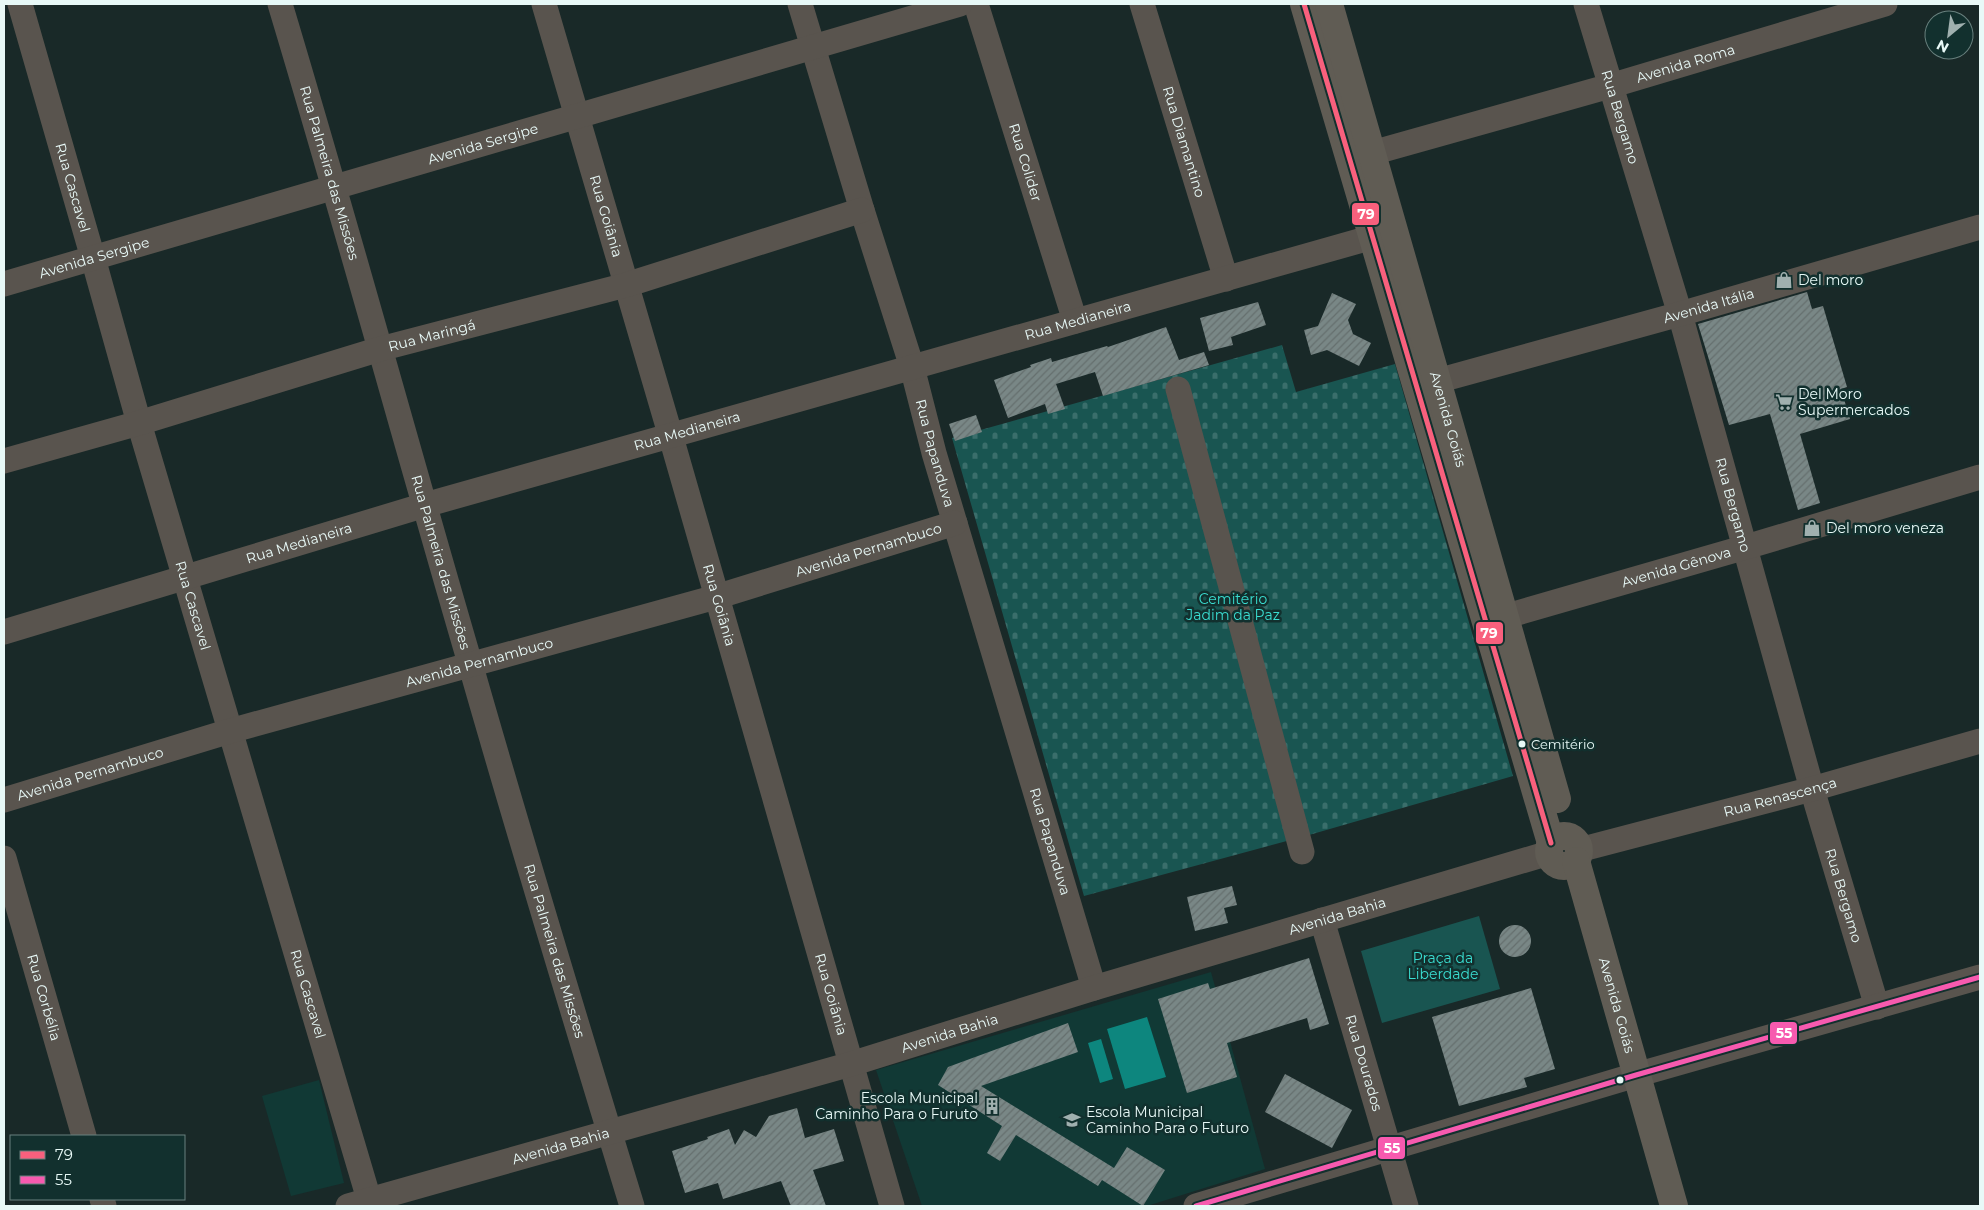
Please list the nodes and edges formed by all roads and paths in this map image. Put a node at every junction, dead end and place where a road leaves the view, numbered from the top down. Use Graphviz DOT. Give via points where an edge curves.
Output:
graph roads {
  1 [pos="20,4"];
  2 [pos="280,4"];
  3 [pos="544,4"];
  4 [pos="800,4"];
  5 [pos="960,4"];
  6 [pos="976,4"];
  7 [pos="1142,4"];
  8 [pos="1304,4"];
  9 [pos="1329,4"];
  10 [pos="1586,4"];
  11 [pos="1885,4"];
  12 [pos="813,48"];
  13 [pos="1610,86"];
  14 [pos="576,117"];
  15 [pos="1372,153"];
  16 [pos="335,186"];
  17 [pos="862,210"];
  18 [pos="1980,227"];
  19 [pos="1373,236"];
  20 [pos="93,258"];
  21 [pos="1226,279"];
  22 [pos="4,284"];
  23 [pos="626,285"];
  24 [pos="1680,314"];
  25 [pos="1075,321"];
  26 [pos="380,350"];
  27 [pos="912,367"];
  28 [pos="1437,381"];
  29 [pos="1178,389"];
  30 [pos="139,423"];
  31 [pos="671,437"];
  32 [pos="4,461"];
  33 [pos="1980,477"];
  34 [pos="425,505"];
  35 [pos="955,524"];
  36 [pos="1746,547"];
  37 [pos="185,578"];
  38 [pos="716,597"];
  39 [pos="1495,619"];
  40 [pos="4,632"];
  41 [pos="470,666"];
  42 [pos="230,731"];
  43 [pos="1980,741"];
  44 [pos="1812,788"];
  45 [pos="4,800"];
  46 [pos="1563,851"];
  47 [pos="1302,852"];
  48 [pos="4,858"];
  49 [pos="1322,920"];
  50 [pos="1980,977"];
  51 [pos="1094,988"];
  52 [pos="1877,1007"];
  53 [pos="851,1064"];
  54 [pos="1628,1078"];
  55 [pos="610,1132"];
  56 [pos="84,1135"];
  57 [pos="1388,1149"];
  58 [pos="363,1204"];
  59 [pos="632,1206"];
  60 [pos="892,1206"];
  61 [pos="1196,1206"];
  62 [pos="1406,1206"];
  63 [pos="1655,1206"];
  64 [pos="1674,1206"];
  1 -- 20 [label="street, Rua Cascavel"];
  2 -- 16 [label="street, Rua Palmeira das Missões"];
  3 -- 14 [label="street, Rua Goiânia"];
  4 -- 12 [label="street, Rua Papanduva"];
  5 -- 12 [label="street, Avenida Sergipe"];
  6 -- 25 [label="street, Rua Colider"];
  7 -- 21 [label="street, Rua Diamantino"];
  8 -- 19 [label="main road, Avenida Goiás"];
  9 -- 15 [label="main road, Avenida Goiás"];
  10 -- 13 [label="street, Rua Bergamo"];
  11 -- 13 [label="street, Avenida Roma"];
  12 -- 14 [label="street, Avenida Sergipe"];
  12 -- 17 [label="street, Rua Papanduva"];
  13 -- 15 [label="street, Avenida Roma"];
  13 -- 24 [label="street, Rua Bergamo"];
  14 -- 16 [label="street, Avenida Sergipe"];
  14 -- 23 [label="street, Rua Goiânia"];
  15 -- 28 [label="main road, Avenida Goiás"];
  16 -- 20 [label="street, Avenida Sergipe"];
  16 -- 26 [label="street, Rua Palmeira das Missões"];
  17 -- 23 [label="street, Rua Maringá"];
  17 -- 27 [label="street, Rua Papanduva"];
  18 -- 24 [label="street, Avenida Itália"];
  19 -- 21 [label="street, Rua Medianeira"];
  19 -- 39 [label="main road, Avenida Goiás"];
  20 -- 22 [label="street, Avenida Sergipe"];
  20 -- 30 [label="street, Rua Cascavel"];
  21 -- 25 [label="street, Rua Medianeira"];
  23 -- 26 [label="street, Rua Maringá"];
  23 -- 31 [label="street, Rua Goiânia"];
  24 -- 28 [label="street, Avenida Itália"];
  24 -- 36 [label="street, Rua Bergamo"];
  25 -- 27 [label="street, Rua Medianeira"];
  26 -- 30 [label="street, Rua Maringá"];
  26 -- 34 [label="street, Rua Palmeira das Missões"];
  27 -- 31 [label="street, Rua Medianeira"];
  27 -- 35 [label="street, Rua Papanduva"];
  28 -- 39 [label="main road, Avenida Goiás"];
  29 -- 47 [label="street"];
  30 -- 32 [label="street, Rua Maringá"];
  30 -- 37 [label="street, Rua Cascavel"];
  31 -- 34 [label="street, Rua Medianeira"];
  31 -- 38 [label="street, Rua Goiânia"];
  33 -- 36 [label="street, Avenida Gênova"];
  34 -- 37 [label="street, Rua Medianeira"];
  34 -- 41 [label="street, Rua Palmeira das Missões"];
  35 -- 38 [label="street, Avenida Pernambuco"];
  35 -- 51 [label="street, Rua Papanduva"];
  36 -- 39 [label="street, Avenida Gênova"];
  36 -- 44 [label="street, Rua Bergamo"];
  37 -- 40 [label="street, Rua Medianeira"];
  37 -- 42 [label="street, Rua Cascavel"];
  38 -- 41 [label="street, Avenida Pernambuco"];
  38 -- 53 [label="street, Rua Goiânia"];
  39 -- 46 [label="main road, Avenida Goiás"];
  41 -- 42 [label="street, Avenida Pernambuco"];
  41 -- 55 [label="street, Rua Palmeira das Missões"];
  42 -- 45 [label="street, Avenida Pernambuco"];
  42 -- 58 [label="street, Rua Cascavel"];
  43 -- 44 [label="street, Rua Renascença"];
  44 -- 46 [label="street, Rua Renascença"];
  44 -- 52 [label="street, Rua Bergamo"];
  46 -- 49 [label="street, Avenida Bahia"];
  46 -- 54 [label="main road, Avenida Goiás"];
  48 -- 56 [label="street, Rua Corbélia"];
  49 -- 51 [label="street, Avenida Bahia"];
  49 -- 57 [label="street, Rua Dourados"];
  50 -- 52 [label="street"];
  51 -- 53 [label="street, Avenida Bahia"];
  52 -- 54 [label="street"];
  53 -- 55 [label="street, Avenida Bahia"];
  53 -- 60 [label="street, Rua Goiânia"];
  54 -- 57 [label="street"];
  54 -- 63 [label="main road, Avenida Goiás"];
  54 -- 64 [label="main road, Avenida Goiás"];
  55 -- 58 [label="street, Avenida Bahia"];
  55 -- 59 [label="street, Rua Palmeira das Missões"];
  57 -- 61 [label="street"];
  57 -- 62 [label="street, Rua Dourados"];
}
